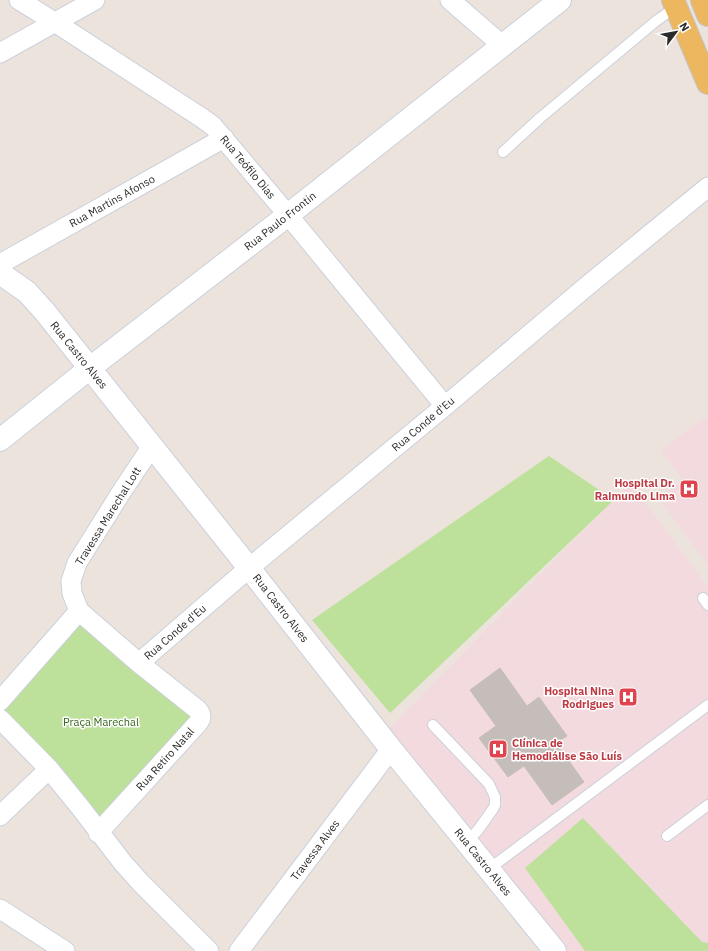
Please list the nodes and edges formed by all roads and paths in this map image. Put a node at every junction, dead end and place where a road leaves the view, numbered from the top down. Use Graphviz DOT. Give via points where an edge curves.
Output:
graph roads {
  1 [pos="19,0"];
  2 [pos="95,0"];
  3 [pos="450,0"];
  4 [pos="560,0"];
  5 [pos="702,0"];
  6 [pos="674,4"];
  7 [pos="708,15"];
  8 [pos="56,22"];
  9 [pos="502,45"];
  10 [pos="0,53"];
  11 [pos="708,82"];
  12 [pos="224,138"];
  13 [pos="503,152"];
  14 [pos="708,187"];
  15 [pos="288,215"];
  16 [pos="0,264"];
  17 [pos="0,273"];
  18 [pos="90,368"];
  19 [pos="445,406"];
  20 [pos="0,440"];
  21 [pos="152,446"];
  22 [pos="249,568"];
  23 [pos="79,611"];
  24 [pos="139,663"];
  25 [pos="0,701"];
  26 [pos="708,706"];
  27 [pos="0,720"];
  28 [pos="433,725"];
  29 [pos="391,749"];
  30 [pos="49,769"];
  31 [pos="708,805"];
  32 [pos="0,816"];
  33 [pos="98,833"];
  34 [pos="667,836"];
  35 [pos="467,842"];
  36 [pos="489,869"];
  37 [pos="0,909"];
  38 [pos="65,951"];
  39 [pos="209,951"];
  40 [pos="239,951"];
  41 [pos="555,951"];
  1 -- 8 [label="street, Rua Teófilo Dias"];
  2 -- 8 [label="street"];
  3 -- 9 [label="street"];
  4 -- 9 [label="street, Rua Paulo Frontin"];
  5 -- 7 [label="main road"];
  6 -- 11 [label="main road"];
  6 -- 13 [label="lane"];
  8 -- 10 [label="street"];
  8 -- 12 [label="street, Rua Teófilo Dias" via="202,118"];
  9 -- 15 [label="street, Rua Paulo Frontin"];
  12 -- 15 [label="street, Rua Teófilo Dias"];
  12 -- 16 [label="street, Rua Martins Afonso"];
  14 -- 19 [label="street, Rua Conde d'Eu"];
  15 -- 18 [label="street, Rua Paulo Frontin"];
  15 -- 19 [label="street, Rua Teófilo Dias"];
  17 -- 18 [label="street, Rua Castro Alves" via="27,292"];
  18 -- 20 [label="street, Rua Paulo Frontin"];
  18 -- 21 [label="street, Rua Castro Alves"];
  19 -- 22 [label="street, Rua Conde d'Eu"];
  21 -- 22 [label="street, Rua Castro Alves"];
  21 -- 23 [label="street, Travessa Marechal Lott" via="77,563 71,581 72,593"];
  22 -- 24 [label="street, Rua Conde d'Eu"];
  22 -- 29 [label="street, Rua Castro Alves"];
  23 -- 24 [label="street, Rua Retiro Natal"];
  23 -- 25 [label="street"];
  24 -- 33 [label="street, Rua Retiro Natal" via="198,710 201,718"];
  26 -- 36 [label="lane"];
  27 -- 30 [label="street"];
  28 -- 35 [label="lane" via="489,784 495,797 493,809"];
  29 -- 35 [label="street, Rua Castro Alves"];
  29 -- 40 [label="street, Travessa Alves"];
  30 -- 32 [label="street"];
  30 -- 33 [label="street"];
  31 -- 34 [label="lane"];
  33 -- 39 [label="street" via="140,882"];
  35 -- 36 [label="street, Rua Castro Alves"];
  36 -- 41 [label="street, Rua Castro Alves"];
  37 -- 38 [label="street"];
}
